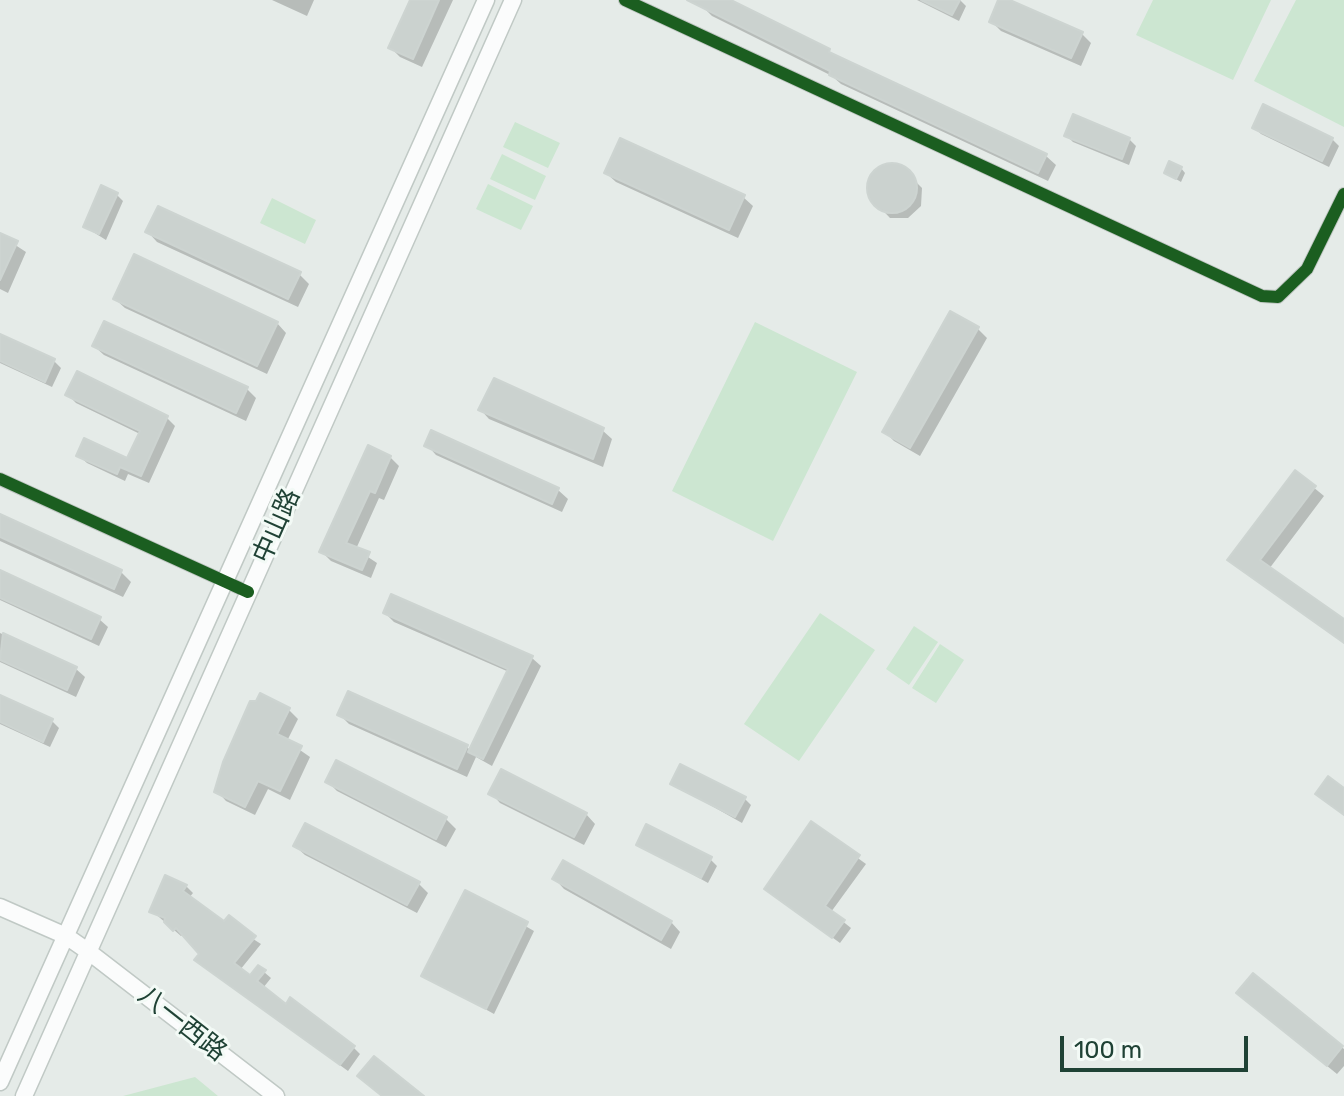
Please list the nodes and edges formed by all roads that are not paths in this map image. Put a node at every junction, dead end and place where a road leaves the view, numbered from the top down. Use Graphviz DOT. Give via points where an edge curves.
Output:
graph roads {
  1 [pos="486,0"];
  2 [pos="513,0"];
  3 [pos="625,0"];
  4 [pos="1344,194"];
  5 [pos="0,479"];
  6 [pos="225,582"];
  7 [pos="248,592"];
  8 [pos="0,907"];
  9 [pos="66,936"];
  10 [pos="89,952"];
  11 [pos="0,1082"];
  12 [pos="24,1096"];
  13 [pos="276,1096"];
  1 -- 6 [label="main road, 中山路"];
  2 -- 7 [label="main road, 中山路"];
  3 -- 4 [label="street" via="1262,296 1278,297 1307,269"];
  5 -- 6 [label="street"];
  6 -- 7 [label="street"];
  6 -- 9 [label="main road, 中山路"];
  7 -- 10 [label="main road, 中山路"];
  8 -- 9 [label="main road, 八一西路"];
  9 -- 10 [label="main road, 八一西路"];
  9 -- 11 [label="main road, 中山路"];
  10 -- 12 [label="main road, 中山路"];
  10 -- 13 [label="main road, 八一西路"];
}
